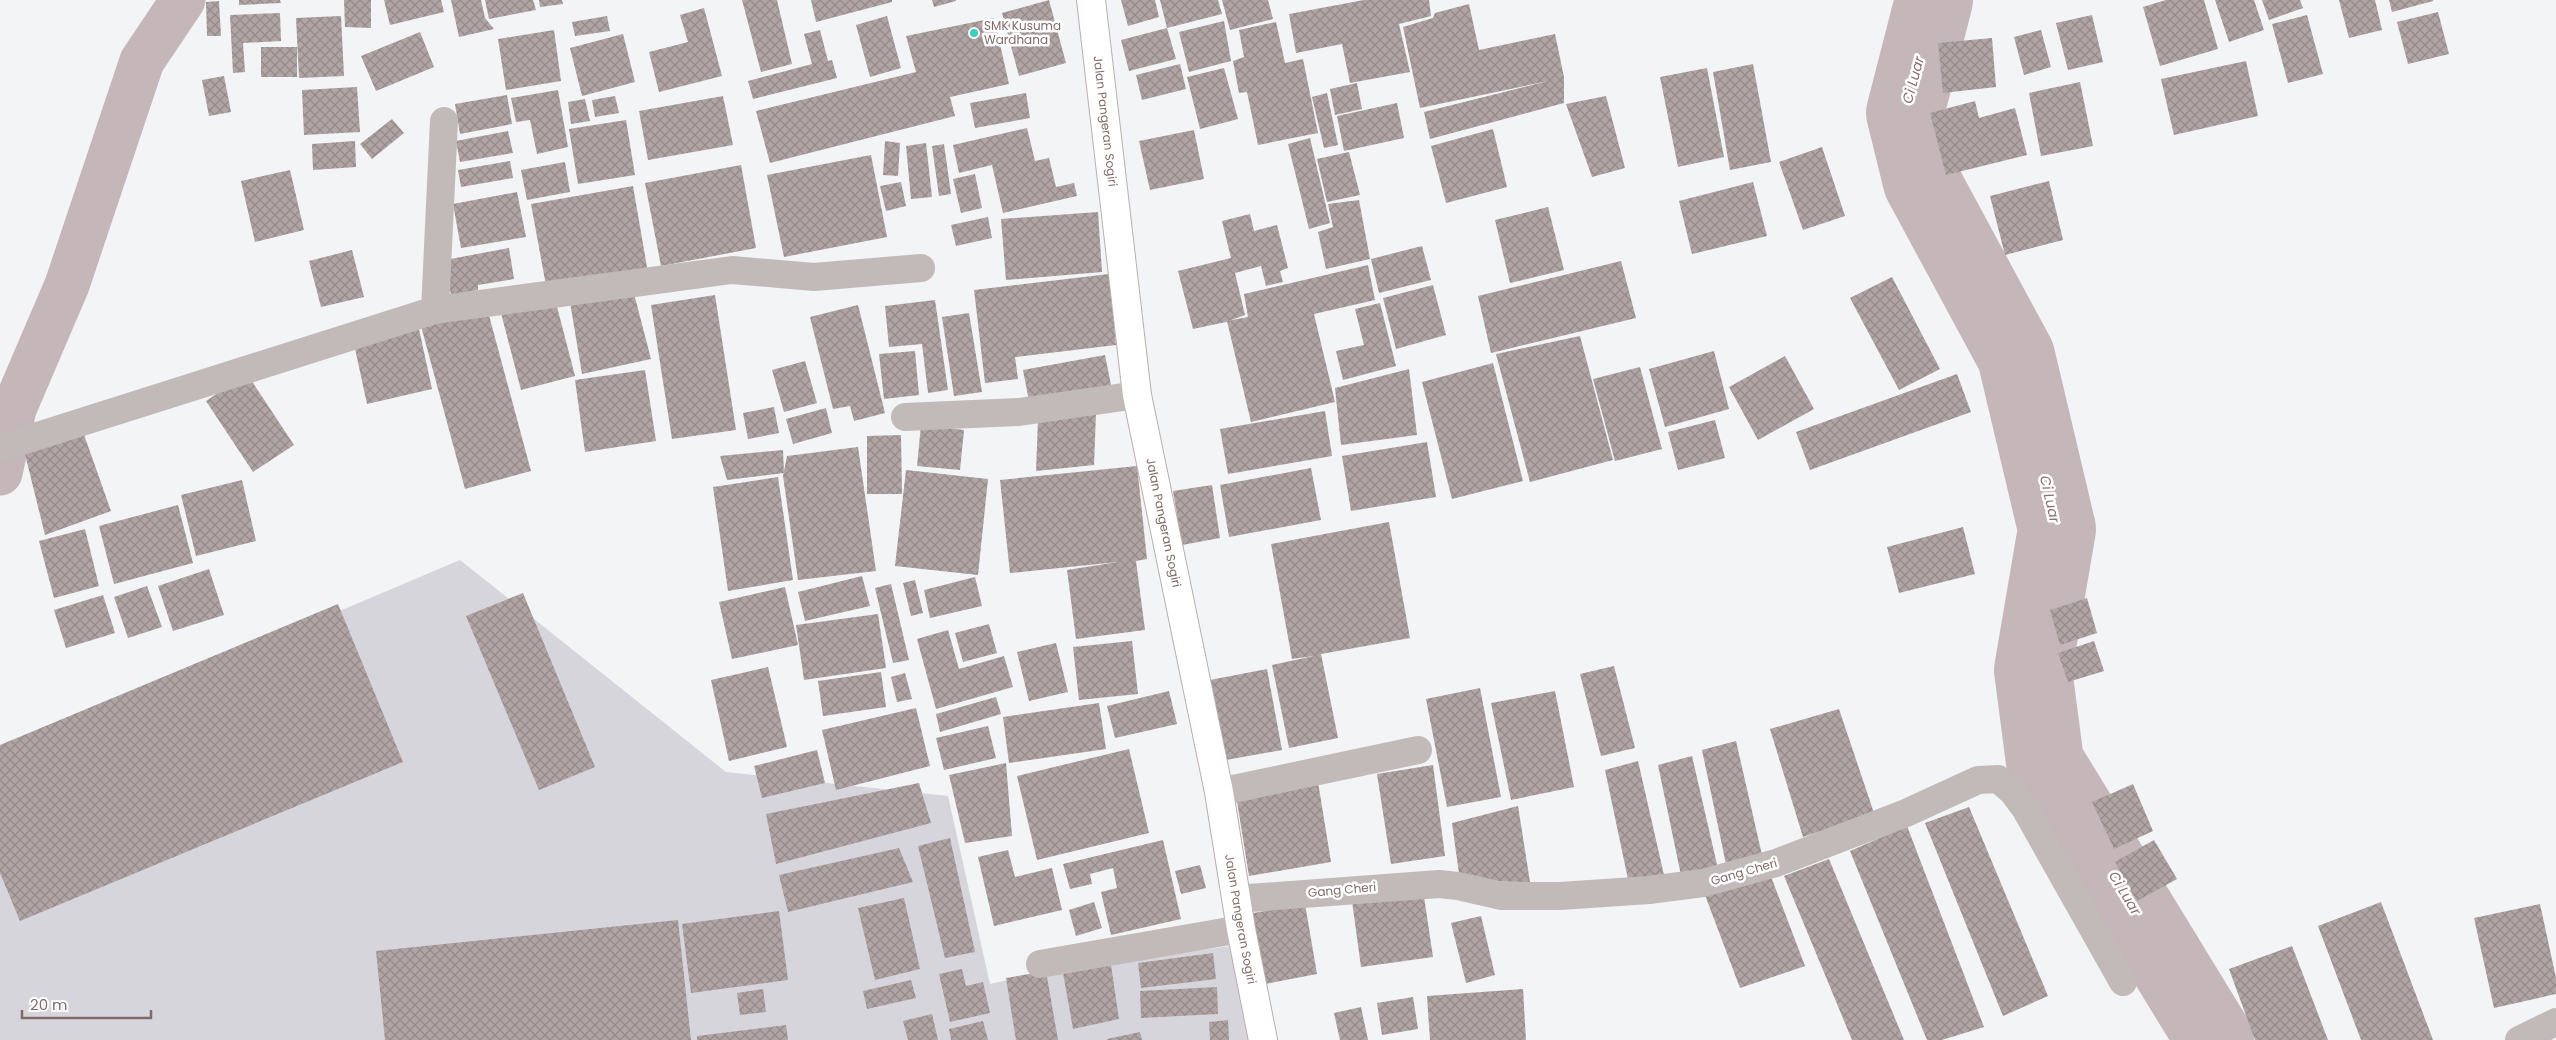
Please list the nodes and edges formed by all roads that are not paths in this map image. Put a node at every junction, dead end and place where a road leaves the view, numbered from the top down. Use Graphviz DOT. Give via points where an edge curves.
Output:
graph roads {
  1 [pos="1091,0"];
  2 [pos="444,121"];
  3 [pos="921,268"];
  4 [pos="435,310"];
  5 [pos="1137,395"];
  6 [pos="905,418"];
  7 [pos="0,448"];
  8 [pos="1418,750"];
  9 [pos="1219,792"];
  10 [pos="1236,899"];
  11 [pos="1241,929"];
  12 [pos="1040,964"];
  13 [pos="2123,982"];
  14 [pos="2556,1022"];
  15 [pos="1263,1040"];
  16 [pos="2519,1040"];
  1 -- 5 [label="street, Jalan Pangeran Sogiri"];
  2 -- 4 [label="street"];
  3 -- 4 [label="street" via="814,277 732,270"];
  4 -- 7 [label="street"];
  5 -- 6 [label="street" via="1019,412"];
  5 -- 9 [label="street, Jalan Pangeran Sogiri"];
  8 -- 9 [label="street"];
  9 -- 10 [label="street, Jalan Pangeran Sogiri"];
  10 -- 11 [label="street, Jalan Pangeran Sogiri"];
  10 -- 13 [label="street, Gang Cheri" via="1439,884 1502,896 1521,896 1649,890 1703,883 1776,863 1906,813 1978,780 1998,779 2025,808"];
  11 -- 12 [label="street"];
  11 -- 15 [label="street, Jalan Pangeran Sogiri"];
  14 -- 16 [label="street"];
}
